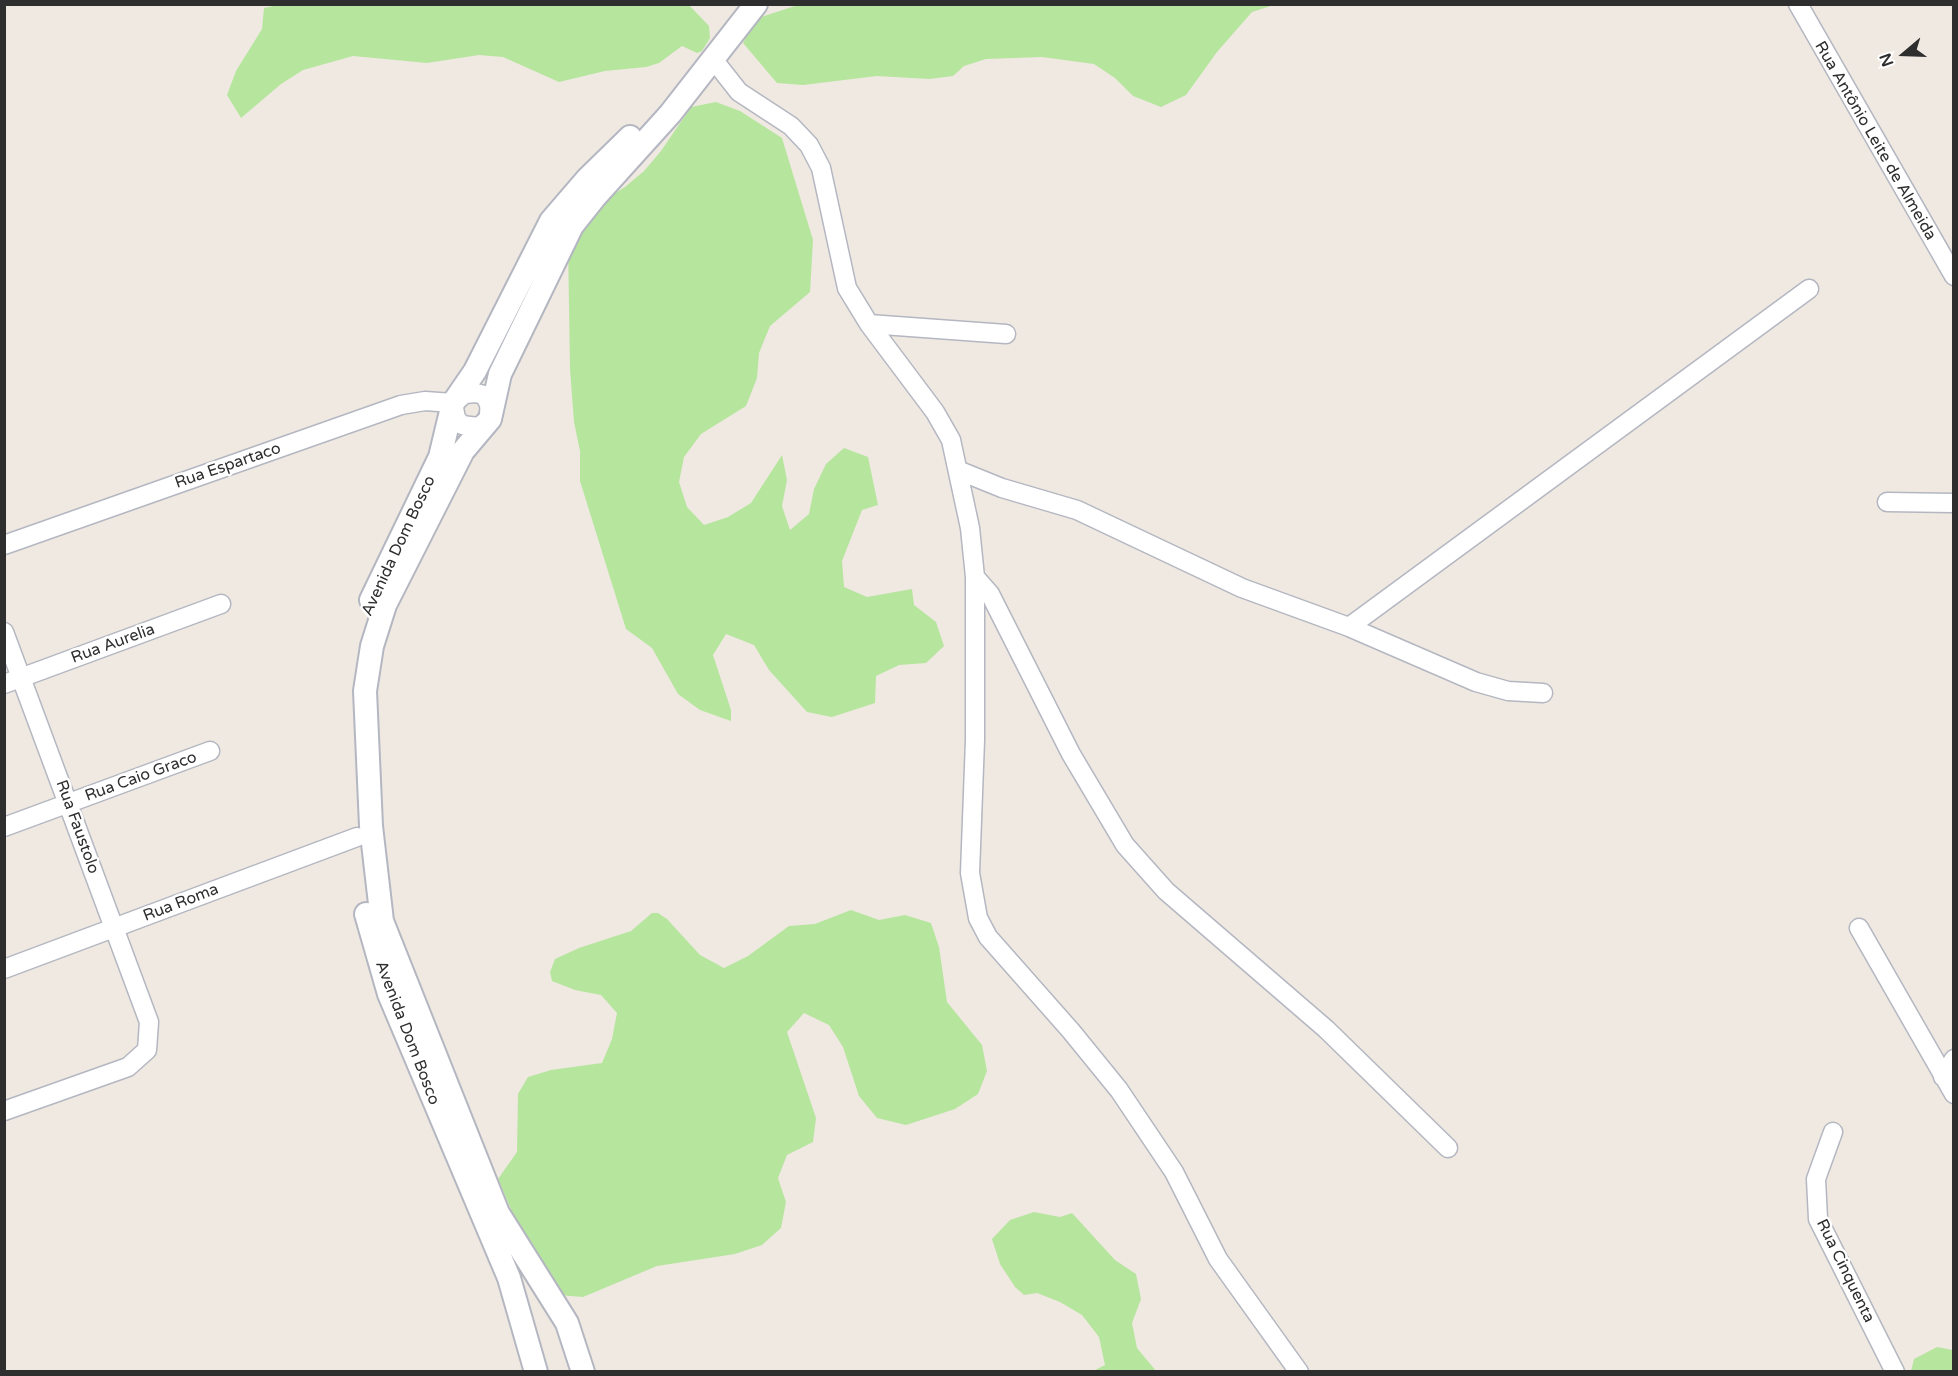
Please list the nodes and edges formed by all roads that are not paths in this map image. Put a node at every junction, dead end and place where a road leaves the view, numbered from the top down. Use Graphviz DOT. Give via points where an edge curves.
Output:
graph roads {
  1 [pos="756,4"];
  2 [pos="1798,4"];
  3 [pos="713,59"];
  4 [pos="670,114"];
  5 [pos="1953,276"];
  6 [pos="1809,289"];
  7 [pos="869,324"];
  8 [pos="1006,334"];
  9 [pos="453,403"];
  10 [pos="490,419"];
  11 [pos="960,471"];
  12 [pos="1887,502"];
  13 [pos="1953,503"];
  14 [pos="4,545"];
  15 [pos="975,577"];
  16 [pos="221,604"];
  17 [pos="1349,627"];
  18 [pos="4,632"];
  19 [pos="13,681"];
  20 [pos="1544,693"];
  21 [pos="210,751"];
  22 [pos="68,804"];
  23 [pos="4,827"];
  24 [pos="357,837"];
  25 [pos="1858,928"];
  26 [pos="114,929"];
  27 [pos="4,969"];
  28 [pos="1953,1059"];
  29 [pos="1943,1077"];
  30 [pos="1953,1094"];
  31 [pos="4,1111"];
  32 [pos="1833,1132"];
  33 [pos="1448,1148"];
  34 [pos="490,1215"];
  35 [pos="536,1371"];
  36 [pos="583,1371"];
  37 [pos="1299,1371"];
  38 [pos="1895,1371"];
  1 -- 3 [label="street, Avenida Dom Bosco"];
  2 -- 5 [label="street, Rua Antônio Leite de Almeida"];
  3 -- 4 [label="street, Avenida Dom Bosco"];
  3 -- 7 [label="street" via="739,92 791,126 809,145 821,168 847,288"];
  4 -- 9 [label="street, Avenida Dom Bosco" via="637,131 551,221 475,371"];
  4 -- 10 [label="street, Avenida Dom Bosco" via="572,226 500,374"];
  6 -- 17 [label="street"];
  7 -- 8 [label="street"];
  7 -- 11 [label="street" via="934,412 951,440"];
  9 -- 10 [label="street" via="462,425 478,427"];
  9 -- 10 [label="street" via="465,394 484,395"];
  9 -- 14 [label="street, Rua Espartaco" via="425,401 401,405"];
  9 -- 24 [label="street, Avenida Dom Bosco" via="440,457 370,600 357,642 350,693"];
  10 -- 34 [label="street, Avenida Dom Bosco" via="463,451 385,605 372,646 365,691 371,826 382,921"];
  11 -- 15 [label="street"];
  11 -- 17 [label="street" via="1077,510 1242,588"];
  12 -- 13 [label="street"];
  15 -- 33 [label="street" via="990,594 1071,754 1125,845 1166,891 1326,1029"];
  15 -- 37 [label="street" via="970,873 978,918 988,937 1119,1090 1174,1173 1218,1259"];
  16 -- 19 [label="street, Rua Aurelia"];
  17 -- 20 [label="street" via="1476,682 1508,691"];
  18 -- 19 [label="street, Rua Faustolo"];
  19 -- 22 [label="street, Rua Faustolo"];
  21 -- 22 [label="street, Rua Caio Graco"];
  22 -- 23 [label="street, Rua Caio Graco"];
  22 -- 26 [label="street, Rua Faustolo"];
  24 -- 26 [label="street, Rua Roma"];
  24 -- 34 [label="street, Avenida Dom Bosco" via="368,925 390,994"];
  25 -- 29 [label="street"];
  26 -- 27 [label="street, Rua Roma"];
  26 -- 31 [label="street, Rua Faustolo" via="149,1022 147,1050 128,1067"];
  28 -- 29 [label="street"];
  29 -- 30 [label="street"];
  32 -- 38 [label="street, Rua Cinquenta" via="1816,1179 1818,1219"];
  34 -- 35 [label="street"];
  34 -- 36 [label="street" via="567,1323"];
}
